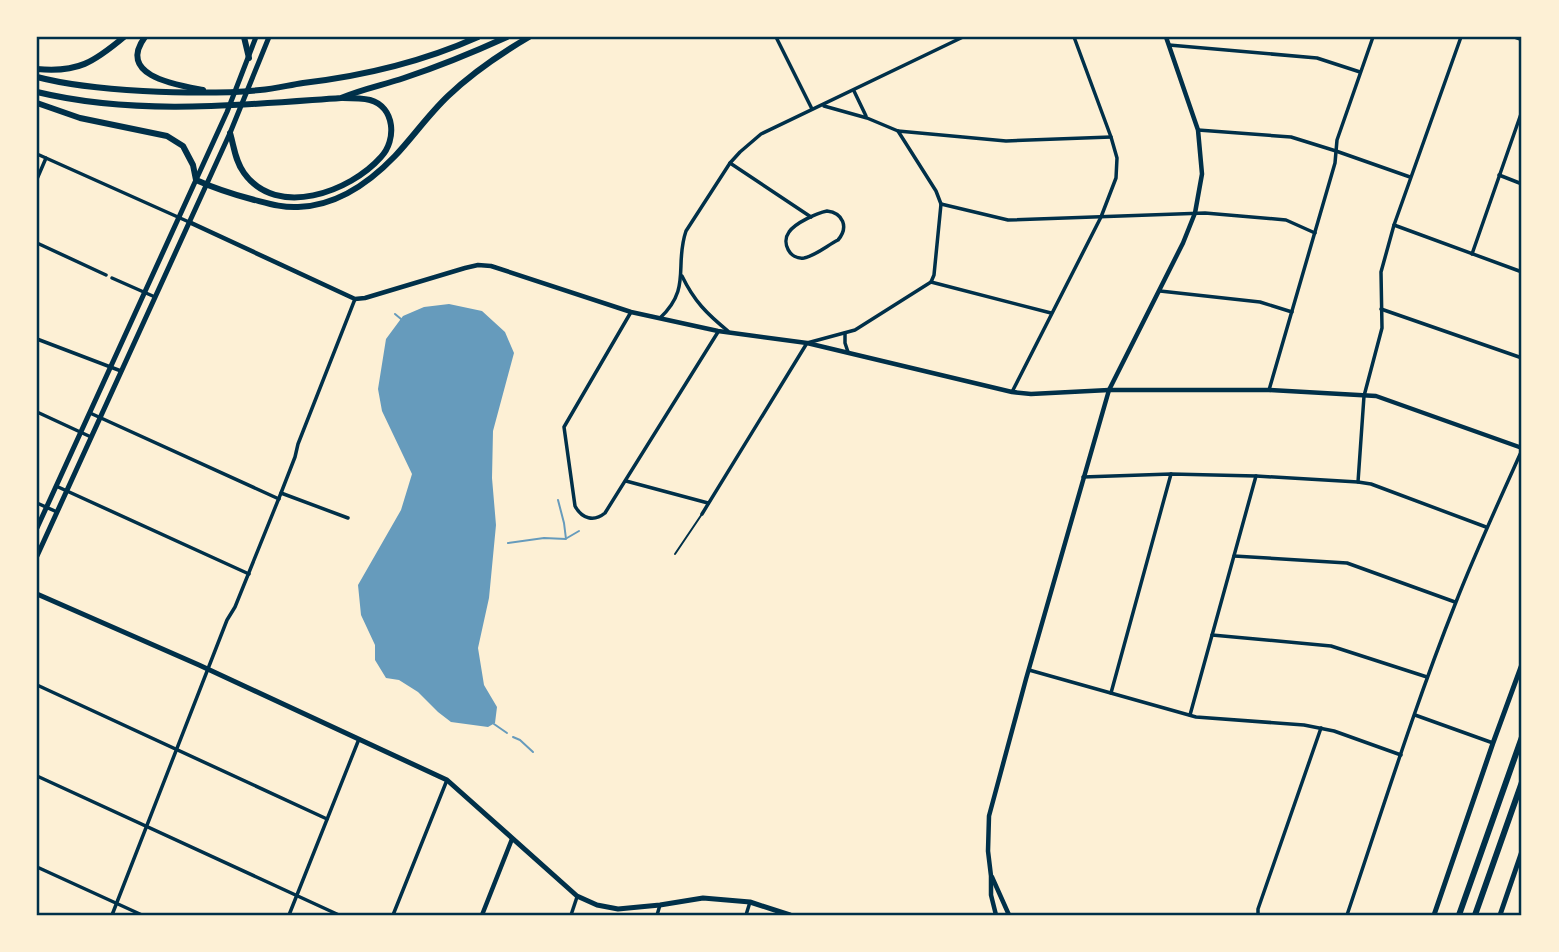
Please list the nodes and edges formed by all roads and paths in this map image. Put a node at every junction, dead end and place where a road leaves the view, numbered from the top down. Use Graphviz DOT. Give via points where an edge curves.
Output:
graph roads {
  1 [pos="124,37"];
  2 [pos="145,37"];
  3 [pos="244,37"];
  4 [pos="256,37"];
  5 [pos="269,37"];
  6 [pos="478,37"];
  7 [pos="508,37"];
  8 [pos="529,37"];
  9 [pos="776,37"];
  10 [pos="964,37"];
  11 [pos="1074,37"];
  12 [pos="1166,37"];
  13 [pos="1373,37"];
  14 [pos="1461,37"];
  15 [pos="1516,37"];
  16 [pos="1522,39"];
  17 [pos="1169,46"];
  18 [pos="248,58"];
  19 [pos="37,69"];
  20 [pos="1360,72"];
  21 [pos="37,77"];
  22 [pos="854,91"];
  23 [pos="37,92"];
  24 [pos="219,93"];
  25 [pos="341,98"];
  26 [pos="37,103"];
  27 [pos="822,106"];
  28 [pos="812,109"];
  29 [pos="1522,111"];
  30 [pos="867,118"];
  31 [pos="1198,130"];
  32 [pos="898,131"];
  33 [pos="230,132"];
  34 [pos="1111,137"];
  35 [pos="1336,151"];
  36 [pos="37,154"];
  37 [pos="47,159"];
  38 [pos="730,163"];
  39 [pos="1499,176"];
  40 [pos="1410,178"];
  41 [pos="37,179"];
  42 [pos="196,180"];
  43 [pos="1522,184"];
  44 [pos="206,185"];
  45 [pos="941,204"];
  46 [pos="1195,213"];
  47 [pos="179,217"];
  48 [pos="811,217"];
  49 [pos="1101,217"];
  50 [pos="189,222"];
  51 [pos="1394,225"];
  52 [pos="1315,233"];
  53 [pos="37,243"];
  54 [pos="1472,254"];
  55 [pos="1522,272"];
  56 [pos="106,275"];
  57 [pos="682,275"];
  58 [pos="112,278"];
  59 [pos="931,282"];
  60 [pos="1160,291"];
  61 [pos="145,292"];
  62 [pos="155,297"];
  63 [pos="355,299"];
  64 [pos="1381,309"];
  65 [pos="631,312"];
  66 [pos="1292,312"];
  67 [pos="1052,313"];
  68 [pos="660,318"];
  69 [pos="718,331"];
  70 [pos="730,333"];
  71 [pos="845,333"];
  72 [pos="37,339"];
  73 [pos="807,343"];
  74 [pos="848,352"];
  75 [pos="1522,358"];
  76 [pos="111,367"];
  77 [pos="121,371"];
  78 [pos="1110,390"];
  79 [pos="1269,390"];
  80 [pos="1012,392"];
  81 [pos="1364,396"];
  82 [pos="37,412"];
  83 [pos="90,413"];
  84 [pos="100,417"];
  85 [pos="81,432"];
  86 [pos="91,437"];
  87 [pos="1522,449"];
  88 [pos="1171,474"];
  89 [pos="1256,476"];
  90 [pos="1083,477"];
  91 [pos="626,481"];
  92 [pos="1358,482"];
  93 [pos="56,486"];
  94 [pos="66,491"];
  95 [pos="281,493"];
  96 [pos="279,499"];
  97 [pos="37,503"];
  98 [pos="708,503"];
  99 [pos="47,507"];
  100 [pos="57,512"];
  101 [pos="702,514"];
  102 [pos="348,519"];
  103 [pos="1487,527"];
  104 [pos="37,528"];
  105 [pos="675,554"];
  106 [pos="37,555"];
  107 [pos="1234,556"];
  108 [pos="249,574"];
  109 [pos="37,593"];
  110 [pos="1455,602"];
  111 [pos="1212,635"];
  112 [pos="1522,664"];
  113 [pos="209,670"];
  114 [pos="1029,670"];
  115 [pos="1427,677"];
  116 [pos="37,685"];
  117 [pos="1111,693"];
  118 [pos="1190,715"];
  119 [pos="1415,715"];
  120 [pos="1321,727"];
  121 [pos="1522,737"];
  122 [pos="359,739"];
  123 [pos="1493,743"];
  124 [pos="177,750"];
  125 [pos="1401,755"];
  126 [pos="37,776"];
  127 [pos="447,780"];
  128 [pos="1522,782"];
  129 [pos="327,819"];
  130 [pos="147,827"];
  131 [pos="512,839"];
  132 [pos="1522,851"];
  133 [pos="37,867"];
  134 [pos="991,876"];
  135 [pos="297,896"];
  136 [pos="577,896"];
  137 [pos="750,902"];
  138 [pos="117,904"];
  139 [pos="660,905"];
  140 [pos="112,915"];
  141 [pos="142,915"];
  142 [pos="289,915"];
  143 [pos="339,915"];
  144 [pos="393,915"];
  145 [pos="482,915"];
  146 [pos="571,915"];
  147 [pos="657,915"];
  148 [pos="746,915"];
  149 [pos="790,915"];
  150 [pos="996,915"];
  151 [pos="1009,915"];
  152 [pos="1258,915"];
  153 [pos="1347,915"];
  154 [pos="1434,915"];
  155 [pos="1459,915"];
  156 [pos="1475,915"];
  157 [pos="1500,915"];
  1 -- 19 [label="highway" via="103,55 78,67"];
  2 -- 24 [label="highway" via="137,58 148,74"];
  3 -- 18 [label="highway"];
  4 -- 18 [label="main road"];
  5 -- 33 [label="main road"];
  6 -- 24 [label="highway" via="386,69"];
  7 -- 25 [label="highway" via="459,59"];
  8 -- 44 [label="highway" via="446,97 376,174 348,193 297,207"];
  9 -- 28 [label="street"];
  10 -- 22 [label="street"];
  11 -- 34 [label="street"];
  12 -- 17 [label="street"];
  13 -- 20 [label="street"];
  14 -- 40 [label="street"];
  15 -- 16 [label="street"];
  17 -- 20 [label="street" via="1317,58"];
  17 -- 31 [label="street"];
  18 -- 42 [label="main road"];
  20 -- 35 [label="street"];
  21 -- 24 [label="highway" via="82,86"];
  22 -- 27 [label="street"];
  22 -- 30 [label="street"];
  23 -- 25 [label="highway" via="87,101 183,107"];
  25 -- 33 [label="highway" via="369,99 386,110 391,121 389,146 382,157 352,179 310,197 295,198 260,188 243,172"];
  26 -- 42 [label="highway" via="80,118 167,136 183,146"];
  27 -- 28 [label="street"];
  27 -- 30 [label="street"];
  28 -- 38 [label="street" via="761,134"];
  29 -- 39 [label="street"];
  30 -- 32 [label="street"];
  31 -- 35 [label="street" via="1291,137"];
  31 -- 46 [label="street" via="1202,174"];
  32 -- 34 [label="street" via="1006,141"];
  32 -- 45 [label="street"];
  33 -- 44 [label="main road"];
  34 -- 49 [label="street" via="1116,178"];
  35 -- 40 [label="street"];
  35 -- 52 [label="street"];
  36 -- 37 [label="street"];
  37 -- 41 [label="street"];
  37 -- 47 [label="street"];
  38 -- 48 [label="street"];
  38 -- 57 [label="street" via="686,230"];
  39 -- 43 [label="street"];
  39 -- 54 [label="street"];
  40 -- 51 [label="street"];
  42 -- 44 [label="highway"];
  42 -- 47 [label="main road"];
  44 -- 50 [label="main road"];
  45 -- 49 [label="street" via="1008,220"];
  45 -- 59 [label="street"];
  46 -- 49 [label="street"];
  46 -- 52 [label="street" via="1286,220"];
  46 -- 60 [label="street"];
  47 -- 50 [label="street"];
  47 -- 61 [label="main road"];
  48 -- 48 [label="street" via="787,234 786,247 796,257 807,258 843,233 844,223 836,213"];
  49 -- 67 [label="street"];
  50 -- 62 [label="main road"];
  50 -- 63 [label="street"];
  51 -- 54 [label="street"];
  51 -- 64 [label="street" via="1381,272"];
  52 -- 66 [label="street"];
  53 -- 56 [label="street"];
  54 -- 55 [label="street"];
  57 -- 68 [label="street" via="680,289"];
  57 -- 70 [label="street" via="696,301"];
  58 -- 61 [label="street"];
  59 -- 67 [label="street"];
  59 -- 71 [label="street"];
  60 -- 66 [label="street" via="1260,302"];
  60 -- 78 [label="street"];
  61 -- 62 [label="street"];
  61 -- 76 [label="main road"];
  62 -- 77 [label="main road"];
  63 -- 65 [label="street" via="485,265"];
  63 -- 95 [label="street"];
  64 -- 75 [label="street"];
  64 -- 81 [label="street" via="1382,328"];
  65 -- 68 [label="street"];
  65 -- 91 [label="street" via="564,428 576,510 596,519"];
  66 -- 79 [label="street"];
  67 -- 80 [label="street"];
  68 -- 69 [label="street"];
  69 -- 70 [label="street"];
  69 -- 91 [label="street"];
  70 -- 73 [label="street"];
  71 -- 73 [label="street"];
  71 -- 74 [label="street"];
  72 -- 76 [label="street"];
  73 -- 74 [label="street"];
  73 -- 98 [label="street"];
  74 -- 80 [label="street"];
  76 -- 77 [label="street"];
  76 -- 83 [label="main road"];
  77 -- 84 [label="main road"];
  78 -- 79 [label="street"];
  78 -- 80 [label="street"];
  78 -- 90 [label="street"];
  79 -- 81 [label="street"];
  81 -- 87 [label="street" via="1376,396"];
  81 -- 92 [label="street"];
  82 -- 85 [label="street"];
  83 -- 84 [label="street"];
  83 -- 85 [label="main road"];
  84 -- 86 [label="main road"];
  84 -- 96 [label="street"];
  85 -- 86 [label="street"];
  85 -- 93 [label="main road"];
  86 -- 94 [label="main road"];
  87 -- 103 [label="street"];
  88 -- 89 [label="street"];
  88 -- 90 [label="street"];
  88 -- 117 [label="street"];
  89 -- 92 [label="street"];
  89 -- 107 [label="street"];
  90 -- 114 [label="street"];
  91 -- 98 [label="street"];
  92 -- 103 [label="street"];
  93 -- 94 [label="street"];
  93 -- 99 [label="main road"];
  94 -- 100 [label="main road"];
  94 -- 108 [label="street"];
  95 -- 96 [label="street"];
  95 -- 102 [label="street"];
  96 -- 108 [label="street"];
  97 -- 99 [label="street"];
  98 -- 101 [label="street"];
  99 -- 100 [label="street"];
  99 -- 104 [label="main road"];
  100 -- 106 [label="main road"];
  101 -- 105 [label="lane"];
  103 -- 110 [label="street"];
  107 -- 110 [label="street" via="1347,563"];
  107 -- 111 [label="street"];
  108 -- 113 [label="street"];
  109 -- 113 [label="main road"];
  110 -- 115 [label="street"];
  111 -- 115 [label="street" via="1331,646"];
  111 -- 118 [label="street"];
  112 -- 123 [label="main road"];
  113 -- 122 [label="main road"];
  113 -- 124 [label="street"];
  114 -- 117 [label="street"];
  114 -- 134 [label="street" via="991,805"];
  115 -- 119 [label="street"];
  116 -- 124 [label="street"];
  117 -- 118 [label="street"];
  118 -- 120 [label="street"];
  119 -- 123 [label="street"];
  119 -- 125 [label="street"];
  120 -- 125 [label="street"];
  120 -- 152 [label="street"];
  121 -- 155 [label="highway"];
  122 -- 127 [label="main road"];
  122 -- 129 [label="street"];
  123 -- 154 [label="main road"];
  124 -- 129 [label="street"];
  124 -- 130 [label="street"];
  125 -- 153 [label="street"];
  126 -- 130 [label="street"];
  127 -- 131 [label="main road"];
  127 -- 144 [label="street"];
  128 -- 156 [label="highway"];
  129 -- 135 [label="street"];
  130 -- 135 [label="street"];
  130 -- 138 [label="street"];
  131 -- 136 [label="main road"];
  131 -- 145 [label="street"];
  132 -- 157 [label="main road"];
  133 -- 138 [label="street"];
  134 -- 150 [label="street"];
  134 -- 151 [label="street"];
  135 -- 142 [label="street"];
  135 -- 143 [label="street"];
  136 -- 139 [label="main road" via="618,909"];
  136 -- 146 [label="street"];
  137 -- 139 [label="main road" via="703,898"];
  137 -- 148 [label="street"];
  137 -- 149 [label="main road"];
  138 -- 140 [label="street"];
  138 -- 141 [label="street"];
  139 -- 147 [label="street"];
}
